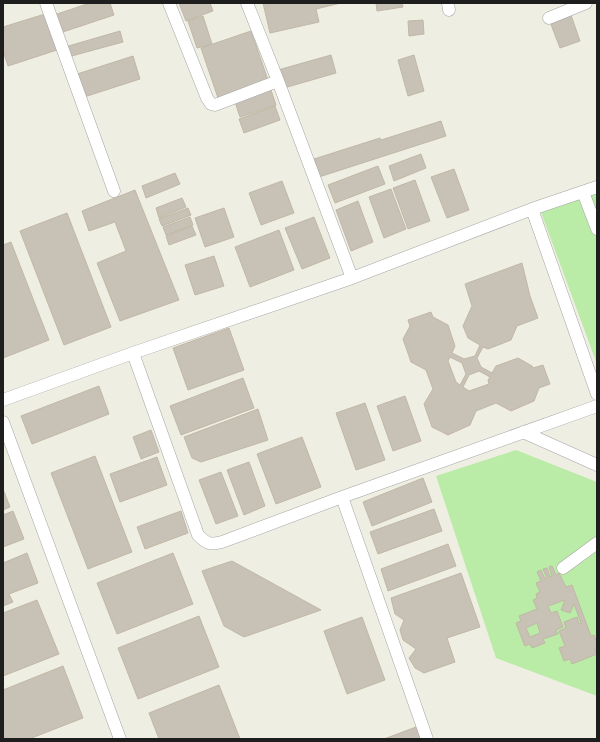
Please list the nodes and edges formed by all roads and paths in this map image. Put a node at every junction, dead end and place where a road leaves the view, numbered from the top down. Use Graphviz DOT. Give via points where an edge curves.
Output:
graph roads {
  1 [pos="46,3"];
  2 [pos="169,3"];
  3 [pos="247,3"];
  4 [pos="586,3"];
  5 [pos="549,18"];
  6 [pos="278,81"];
  7 [pos="597,187"];
  8 [pos="114,191"];
  9 [pos="583,192"];
  10 [pos="532,209"];
  11 [pos="597,230"];
  12 [pos="352,278"];
  13 [pos="133,353"];
  14 [pos="597,394"];
  15 [pos="3,400"];
  16 [pos="597,406"];
  17 [pos="3,422"];
  18 [pos="523,432"];
  19 [pos="597,465"];
  20 [pos="342,497"];
  21 [pos="597,543"];
  22 [pos="563,568"];
  23 [pos="120,739"];
  24 [pos="427,739"];
  1 -- 8 [label="street"];
  2 -- 6 [label="street" via="211,104 216,105"];
  3 -- 6 [label="street"];
  4 -- 5 [label="street"];
  6 -- 12 [label="street"];
  7 -- 9 [label="street"];
  9 -- 10 [label="street"];
  9 -- 11 [label="street"];
  10 -- 12 [label="street"];
  10 -- 14 [label="street"];
  12 -- 13 [label="street"];
  13 -- 15 [label="street"];
  13 -- 20 [label="street" via="198,534 204,541 212,544 222,542"];
  16 -- 18 [label="street"];
  17 -- 23 [label="street"];
  18 -- 19 [label="street"];
  18 -- 20 [label="street"];
  20 -- 24 [label="street"];
  21 -- 22 [label="street"];
}
